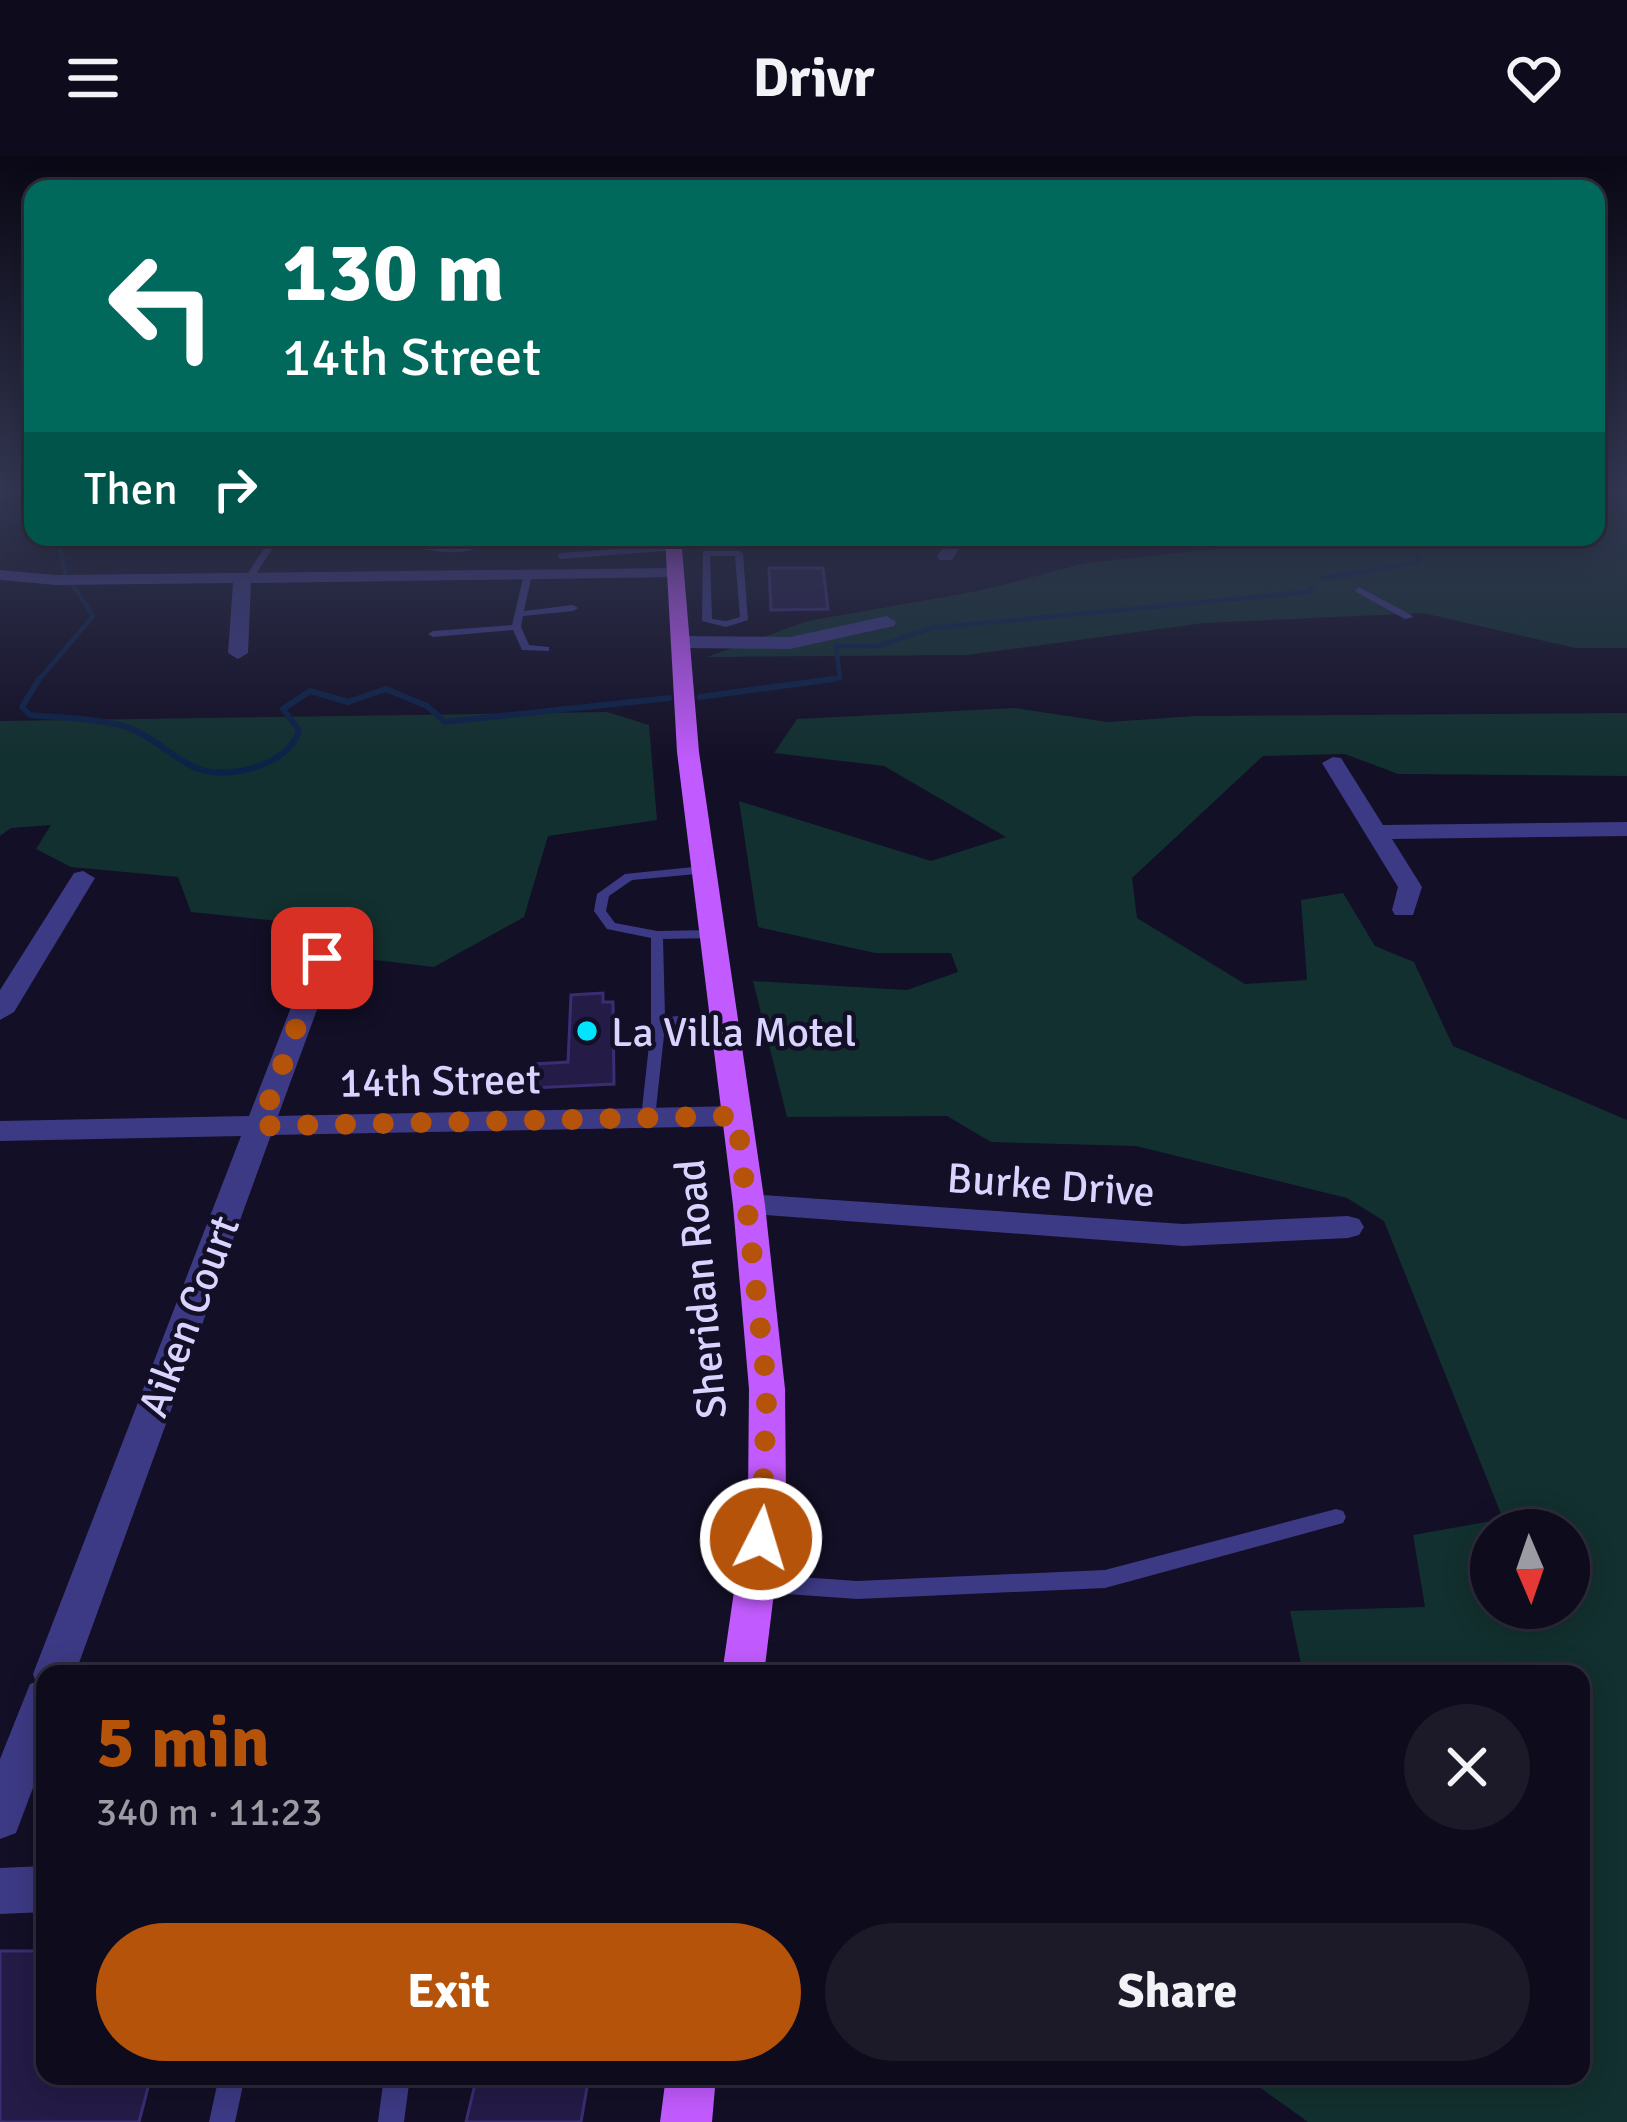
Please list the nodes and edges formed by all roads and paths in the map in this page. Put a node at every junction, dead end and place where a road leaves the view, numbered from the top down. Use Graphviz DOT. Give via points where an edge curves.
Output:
graph roads {
  1 [pos="245,582"];
  2 [pos="526,582"];
  3 [pos="676,582"];
  4 [pos="706,582"];
  5 [pos="742,582"];
  6 [pos="1359,590"];
  7 [pos="573,608"];
  8 [pos="520,614"];
  9 [pos="1408,617"];
  10 [pos="887,622"];
  11 [pos="516,627"];
  12 [pos="433,634"];
  13 [pos="679,642"];
  14 [pos="546,649"];
  15 [pos="238,653"];
  16 [pos="1333,763"];
  17 [pos="1627,829"];
  18 [pos="1376,832"];
  19 [pos="703,870"];
  20 [pos="83,878"];
  21 [pos="1404,910"];
  22 [pos="713,934"];
  23 [pos="657,935"];
  24 [pos="322,958"];
  25 [pos="0,1012"];
  26 [pos="725,1017"];
  27 [pos="657,1022"];
  28 [pos="737,1116"];
  29 [pos="648,1118"];
  30 [pos="260,1126"];
  31 [pos="0,1131"];
  32 [pos="748,1205"];
  33 [pos="1348,1228"];
  34 [pos="1336,1517"];
  35 [pos="755,1582"];
  36 [pos="57,1665"];
  37 [pos="744,1665"];
  38 [pos="36,1722"];
  39 [pos="0,1817"];
  40 [pos="36,1889"];
  41 [pos="0,1891"];
  42 [pos="230,2085"];
  43 [pos="396,2085"];
  44 [pos="690,2085"];
  45 [pos="222,2122"];
  46 [pos="391,2122"];
  47 [pos="686,2122"];
  1 -- 15 [label="street"];
  2 -- 8 [label="lane"];
  3 -- 13 [label="main road, Sheridan Road"];
  4 -- 5 [label="lane" via="707,621 740,622"];
  6 -- 9 [label="lane"];
  7 -- 8 [label="lane"];
  8 -- 11 [label="lane"];
  10 -- 13 [label="street" via="802,642"];
  11 -- 12 [label="lane"];
  11 -- 14 [label="lane" via="525,648"];
  13 -- 19 [label="main road, Sheridan Road"];
  16 -- 18 [label="street"];
  17 -- 18 [label="street"];
  18 -- 21 [label="street" via="1409,887"];
  19 -- 22 [label="main road, Sheridan Road"];
  19 -- 23 [label="lane" via="629,878 603,894 600,911 611,926"];
  20 -- 25 [label="street"];
  22 -- 23 [label="lane"];
  22 -- 26 [label="main road, Sheridan Road"];
  23 -- 27 [label="lane"];
  24 -- 30 [label="street, Aiken Court"];
  26 -- 27 [label="lane"];
  26 -- 28 [label="main road, Sheridan Road"];
  27 -- 29 [label="lane"];
  28 -- 29 [label="street, 14th Street"];
  28 -- 32 [label="main road, Sheridan Road"];
  29 -- 30 [label="street, 14th Street"];
  30 -- 31 [label="street, 14th Street"];
  30 -- 36 [label="street, Aiken Court"];
  32 -- 33 [label="street, Burke Drive" via="1183,1235"];
  32 -- 35 [label="main road, Sheridan Road" via="767,1389 767,1495"];
  34 -- 35 [label="lane" via="1105,1579 857,1590"];
  35 -- 37 [label="main road, Sheridan Road"];
  38 -- 39 [label="street"];
  40 -- 41 [label="street"];
  42 -- 45 [label="lane"];
  43 -- 46 [label="lane"];
  44 -- 47 [label="main road"];
}
